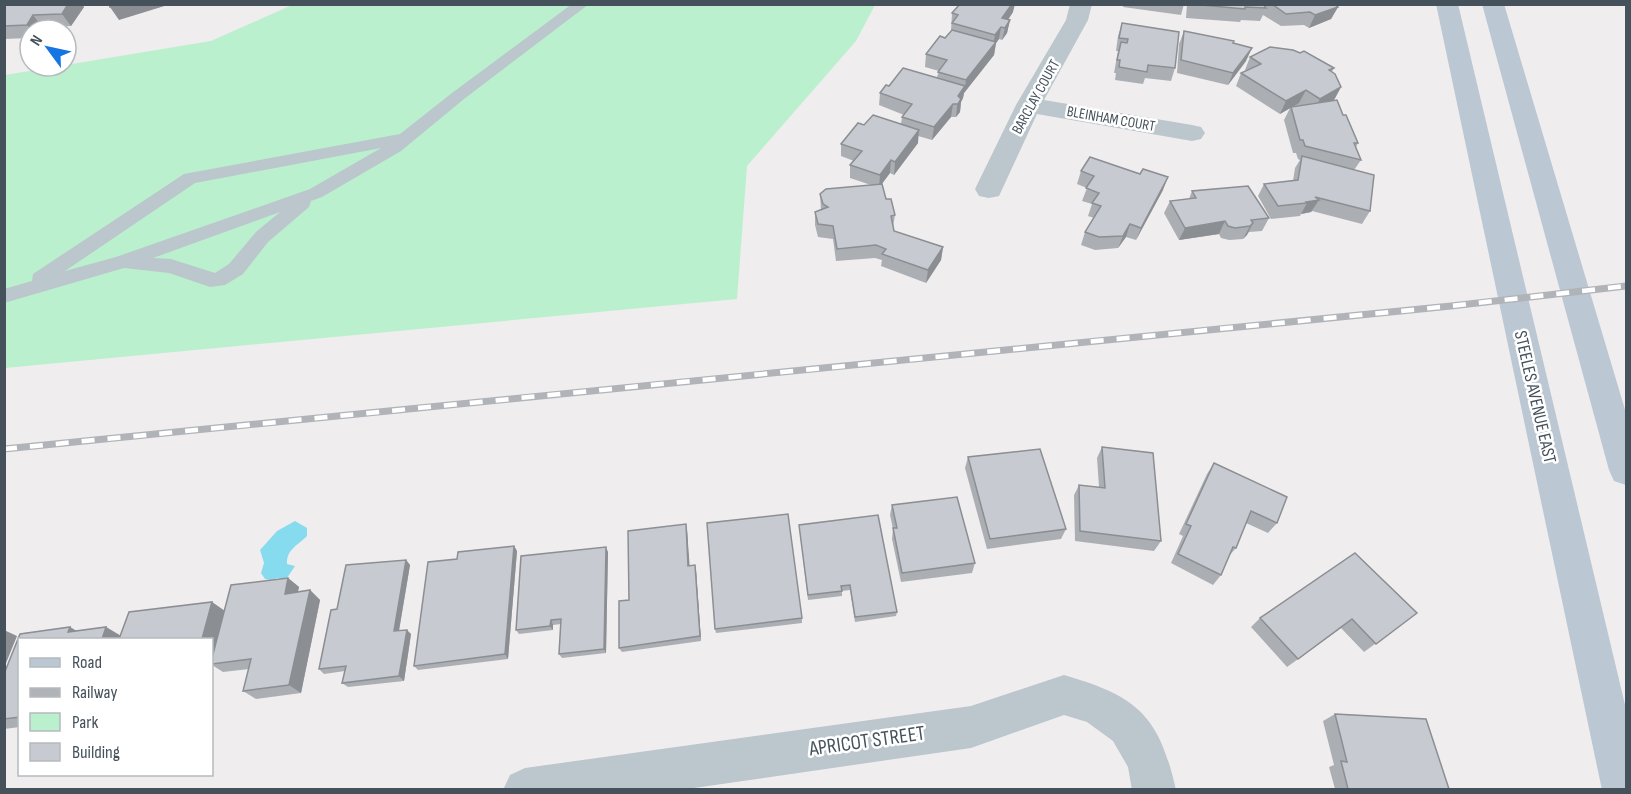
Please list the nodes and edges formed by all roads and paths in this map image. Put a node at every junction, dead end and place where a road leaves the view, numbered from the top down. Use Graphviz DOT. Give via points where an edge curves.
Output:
graph roads {
  1 [pos="582,4"];
  2 [pos="1081,4"];
  3 [pos="1447,4"];
  4 [pos="1493,4"];
  5 [pos="1029,105"];
  6 [pos="1192,133"];
  7 [pos="409,137"];
  8 [pos="988,189"];
  9 [pos="316,193"];
  10 [pos="121,262"];
  11 [pos="22,292"];
  12 [pos="4,296"];
  13 [pos="1626,470"];
  14 [pos="525,789"];
  15 [pos="1154,789"];
  16 [pos="1624,789"];
  1 -- 7 [label="lane"];
  2 -- 5 [label="street, BARCLAY COURT" via="1077,20"];
  3 -- 16 [label="main road, STEELES AVENUE EAST"];
  4 -- 13 [label="main road"];
  5 -- 6 [label="street, BLEINHAM COURT"];
  5 -- 8 [label="street, BARCLAY COURT"];
  7 -- 9 [label="lane"];
  7 -- 11 [label="lane" via="190,178"];
  9 -- 10 [label="lane"];
  9 -- 10 [label="lane" via="262,237 236,269 218,280 171,266"];
  10 -- 11 [label="lane"];
  11 -- 12 [label="lane"];
  14 -- 15 [label="street, APRICOT STREET" via="971,726 1064,695 1097,705 1128,726 1148,761"];
}
